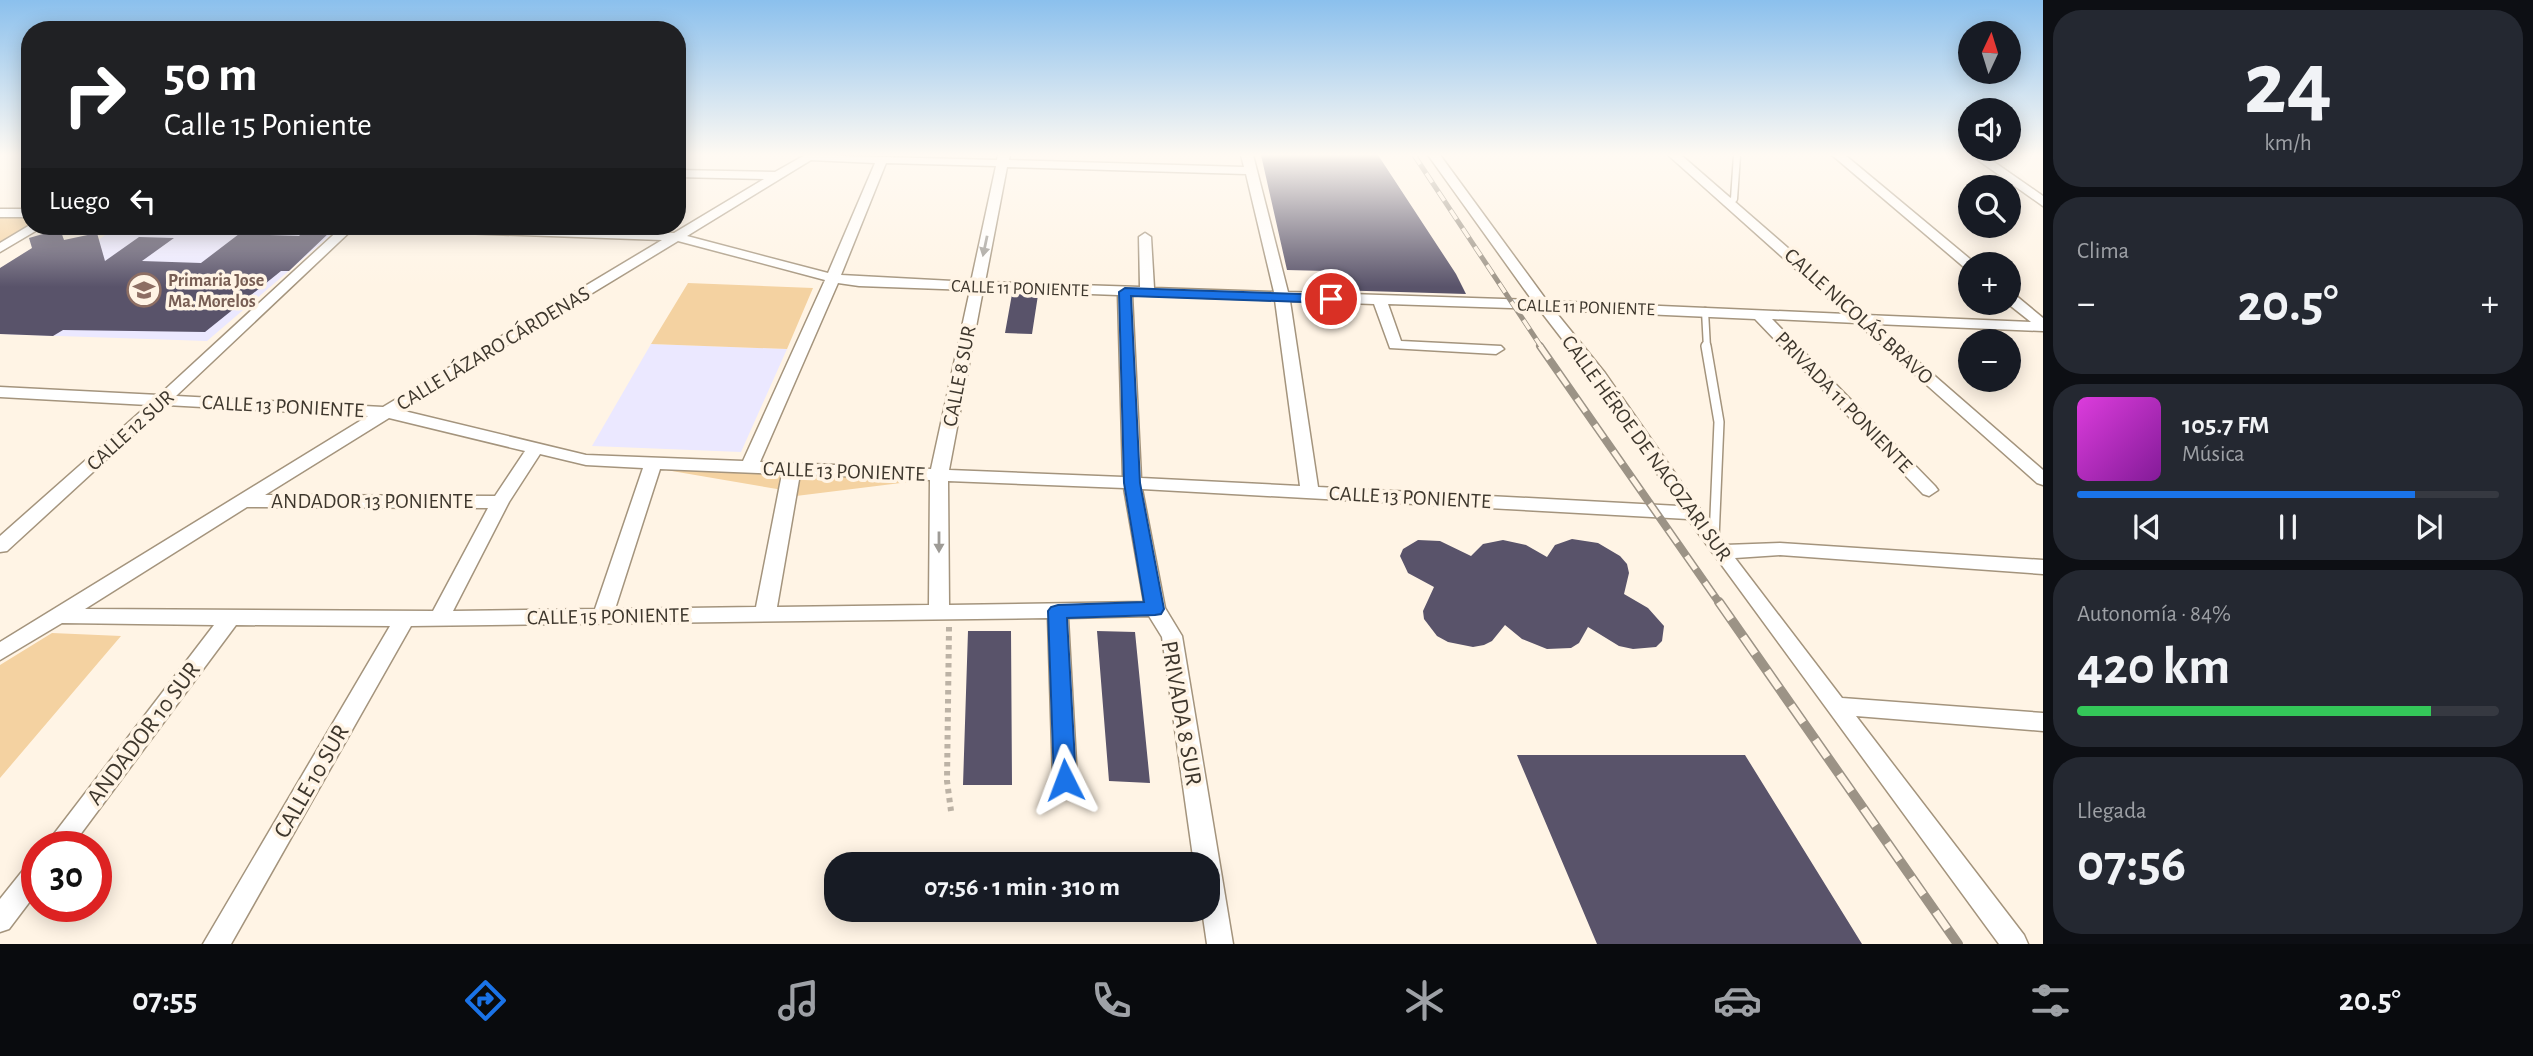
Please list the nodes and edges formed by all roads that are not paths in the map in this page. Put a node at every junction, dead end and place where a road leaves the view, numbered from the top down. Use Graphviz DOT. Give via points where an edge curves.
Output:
graph roads {
  1 [pos="739,199"];
  2 [pos="865,199"];
  3 [pos="995,199"];
  4 [pos="1257,199"];
  5 [pos="1466,199"];
  6 [pos="1727,199"];
  7 [pos="1734,199"];
  8 [pos="1891,199"];
  9 [pos="1730,202"];
  10 [pos="0,213"];
  11 [pos="21,214"];
  12 [pos="686,231"];
  13 [pos="22,235"];
  14 [pos="340,235"];
  15 [pos="622,235"];
  16 [pos="679,235"];
  17 [pos="676,237"];
  18 [pos="1145,237"];
  19 [pos="0,248"];
  20 [pos="1958,255"];
  21 [pos="833,278"];
  22 [pos="977,286"];
  23 [pos="1125,292"];
  24 [pos="1147,292"];
  25 [pos="1282,297"];
  26 [pos="1380,300"];
  27 [pos="1543,304"];
  28 [pos="2021,307"];
  29 [pos="1705,312"];
  30 [pos="1758,313"];
  31 [pos="1860,318"];
  32 [pos="2043,326"];
  33 [pos="1496,349"];
  34 [pos="0,392"];
  35 [pos="163,400"];
  36 [pos="386,412"];
  37 [pos="535,448"];
  38 [pos="653,464"];
  39 [pos="748,468"];
  40 [pos="792,469"];
  41 [pos="939,474"];
  42 [pos="2043,479"];
  43 [pos="1132,483"];
  44 [pos="1929,491"];
  45 [pos="1310,492"];
  46 [pos="244,501"];
  47 [pos="500,502"];
  48 [pos="1693,513"];
  49 [pos="0,546"];
  50 [pos="1717,547"];
  51 [pos="2043,567"];
  52 [pos="1155,609"];
  53 [pos="1058,611"];
  54 [pos="944,612"];
  55 [pos="603,615"];
  56 [pos="765,615"];
  57 [pos="62,616"];
  58 [pos="230,618"];
  59 [pos="439,618"];
  60 [pos="405,619"];
  61 [pos="0,652"];
  62 [pos="1837,706"];
  63 [pos="2043,722"];
  64 [pos="1065,780"];
  65 [pos="68,831"];
  66 [pos="1205,852"];
  67 [pos="21,893"];
  68 [pos="0,920"];
  69 [pos="1216,922"];
  70 [pos="216,944"];
  71 [pos="1220,944"];
  72 [pos="2015,944"];
  1 -- 12 [label="street, CALLE LÁZARO CÁRDENAS"];
  2 -- 21 [label="street"];
  3 -- 22 [label="street, CALLE 8 SUR, one-way"];
  4 -- 25 [label="street"];
  5 -- 27 [label="street, CALLE HÉROE DE NACOZARI SUR"];
  6 -- 9 [label="street, CALLE NICOLÁS BRAVO"];
  7 -- 9 [label="lane"];
  8 -- 20 [label="street"];
  9 -- 31 [label="street, CALLE NICOLÁS BRAVO"];
  10 -- 11 [label="street"];
  13 -- 19 [label="street"];
  14 -- 35 [label="street, CALLE 12 SUR"];
  15 -- 17 [label="street, CALLE 11 PONIENTE"];
  16 -- 17 [label="street, CALLE LÁZARO CÁRDENAS"];
  17 -- 21 [label="street, CALLE 11 PONIENTE"];
  17 -- 36 [label="street, CALLE LÁZARO CÁRDENAS"];
  18 -- 24 [label="street"];
  21 -- 22 [label="street, CALLE 11 PONIENTE"];
  21 -- 39 [label="street"];
  22 -- 23 [label="street, CALLE 11 PONIENTE"];
  22 -- 41 [label="street, CALLE 8 SUR"];
  23 -- 24 [label="street, CALLE 11 PONIENTE"];
  23 -- 43 [label="street, PRIVADA 8 SUR"];
  24 -- 25 [label="street, CALLE 11 PONIENTE"];
  25 -- 26 [label="street, CALLE 11 PONIENTE"];
  25 -- 45 [label="street"];
  26 -- 27 [label="street, CALLE 11 PONIENTE"];
  26 -- 33 [label="street" via="1395,345"];
  27 -- 29 [label="street, CALLE 11 PONIENTE"];
  27 -- 48 [label="street, CALLE HÉROE DE NACOZARI SUR" via="1599,376"];
  28 -- 32 [label="street"];
  29 -- 30 [label="street, CALLE 11 PONIENTE"];
  29 -- 50 [label="lane" via="1719,422"];
  30 -- 31 [label="street, CALLE 11 PONIENTE"];
  30 -- 44 [label="street, PRIVADA 11 PONIENTE"];
  31 -- 32 [label="street, CALLE 11 PONIENTE"];
  31 -- 42 [label="street, CALLE NICOLÁS BRAVO"];
  34 -- 35 [label="street, CALLE 13 PONIENTE"];
  35 -- 36 [label="street, CALLE 13 PONIENTE"];
  35 -- 49 [label="street, CALLE 12 SUR"];
  36 -- 37 [label="street, CALLE 13 PONIENTE"];
  36 -- 46 [label="street, CALLE LÁZARO CÁRDENAS"];
  37 -- 38 [label="street, CALLE 13 PONIENTE" via="586,460"];
  37 -- 47 [label="street"];
  38 -- 39 [label="street, CALLE 13 PONIENTE"];
  38 -- 55 [label="street"];
  39 -- 40 [label="street, CALLE 13 PONIENTE"];
  40 -- 41 [label="street, CALLE 13 PONIENTE"];
  40 -- 56 [label="street"];
  41 -- 43 [label="street, CALLE 13 PONIENTE"];
  41 -- 54 [label="street, CALLE 8 SUR, one-way"];
  43 -- 45 [label="street, CALLE 13 PONIENTE"];
  43 -- 52 [label="street, PRIVADA 8 SUR"];
  45 -- 48 [label="street, CALLE 13 PONIENTE"];
  46 -- 47 [label="street, ANDADOR 13 PONIENTE"];
  46 -- 57 [label="street, CALLE LÁZARO CÁRDENAS"];
  47 -- 59 [label="street"];
  48 -- 50 [label="street, CALLE HÉROE DE NACOZARI SUR"];
  50 -- 51 [label="street"];
  50 -- 62 [label="street, CALLE HÉROE DE NACOZARI SUR"];
  52 -- 53 [label="street, CALLE 15 PONIENTE"];
  52 -- 66 [label="street, PRIVADA 8 SUR" via="1171,636"];
  53 -- 54 [label="street, CALLE 15 PONIENTE"];
  53 -- 64 [label="street"];
  54 -- 56 [label="street, CALLE 15 PONIENTE"];
  55 -- 56 [label="street, CALLE 15 PONIENTE"];
  55 -- 59 [label="street, CALLE 15 PONIENTE"];
  57 -- 58 [label="street, CALLE 15 PONIENTE"];
  57 -- 61 [label="street, CALLE LÁZARO CÁRDENAS"];
  58 -- 60 [label="street, CALLE 15 PONIENTE"];
  58 -- 65 [label="street, ANDADOR 10 SUR"];
  59 -- 60 [label="street, CALLE 15 PONIENTE"];
  60 -- 70 [label="street, CALLE 10 SUR"];
  62 -- 63 [label="street"];
  62 -- 72 [label="street, CALLE HÉROE DE NACOZARI SUR"];
  67 -- 68 [label="street"];
  69 -- 71 [label="street, PRIVADA 8 SUR"];
}
